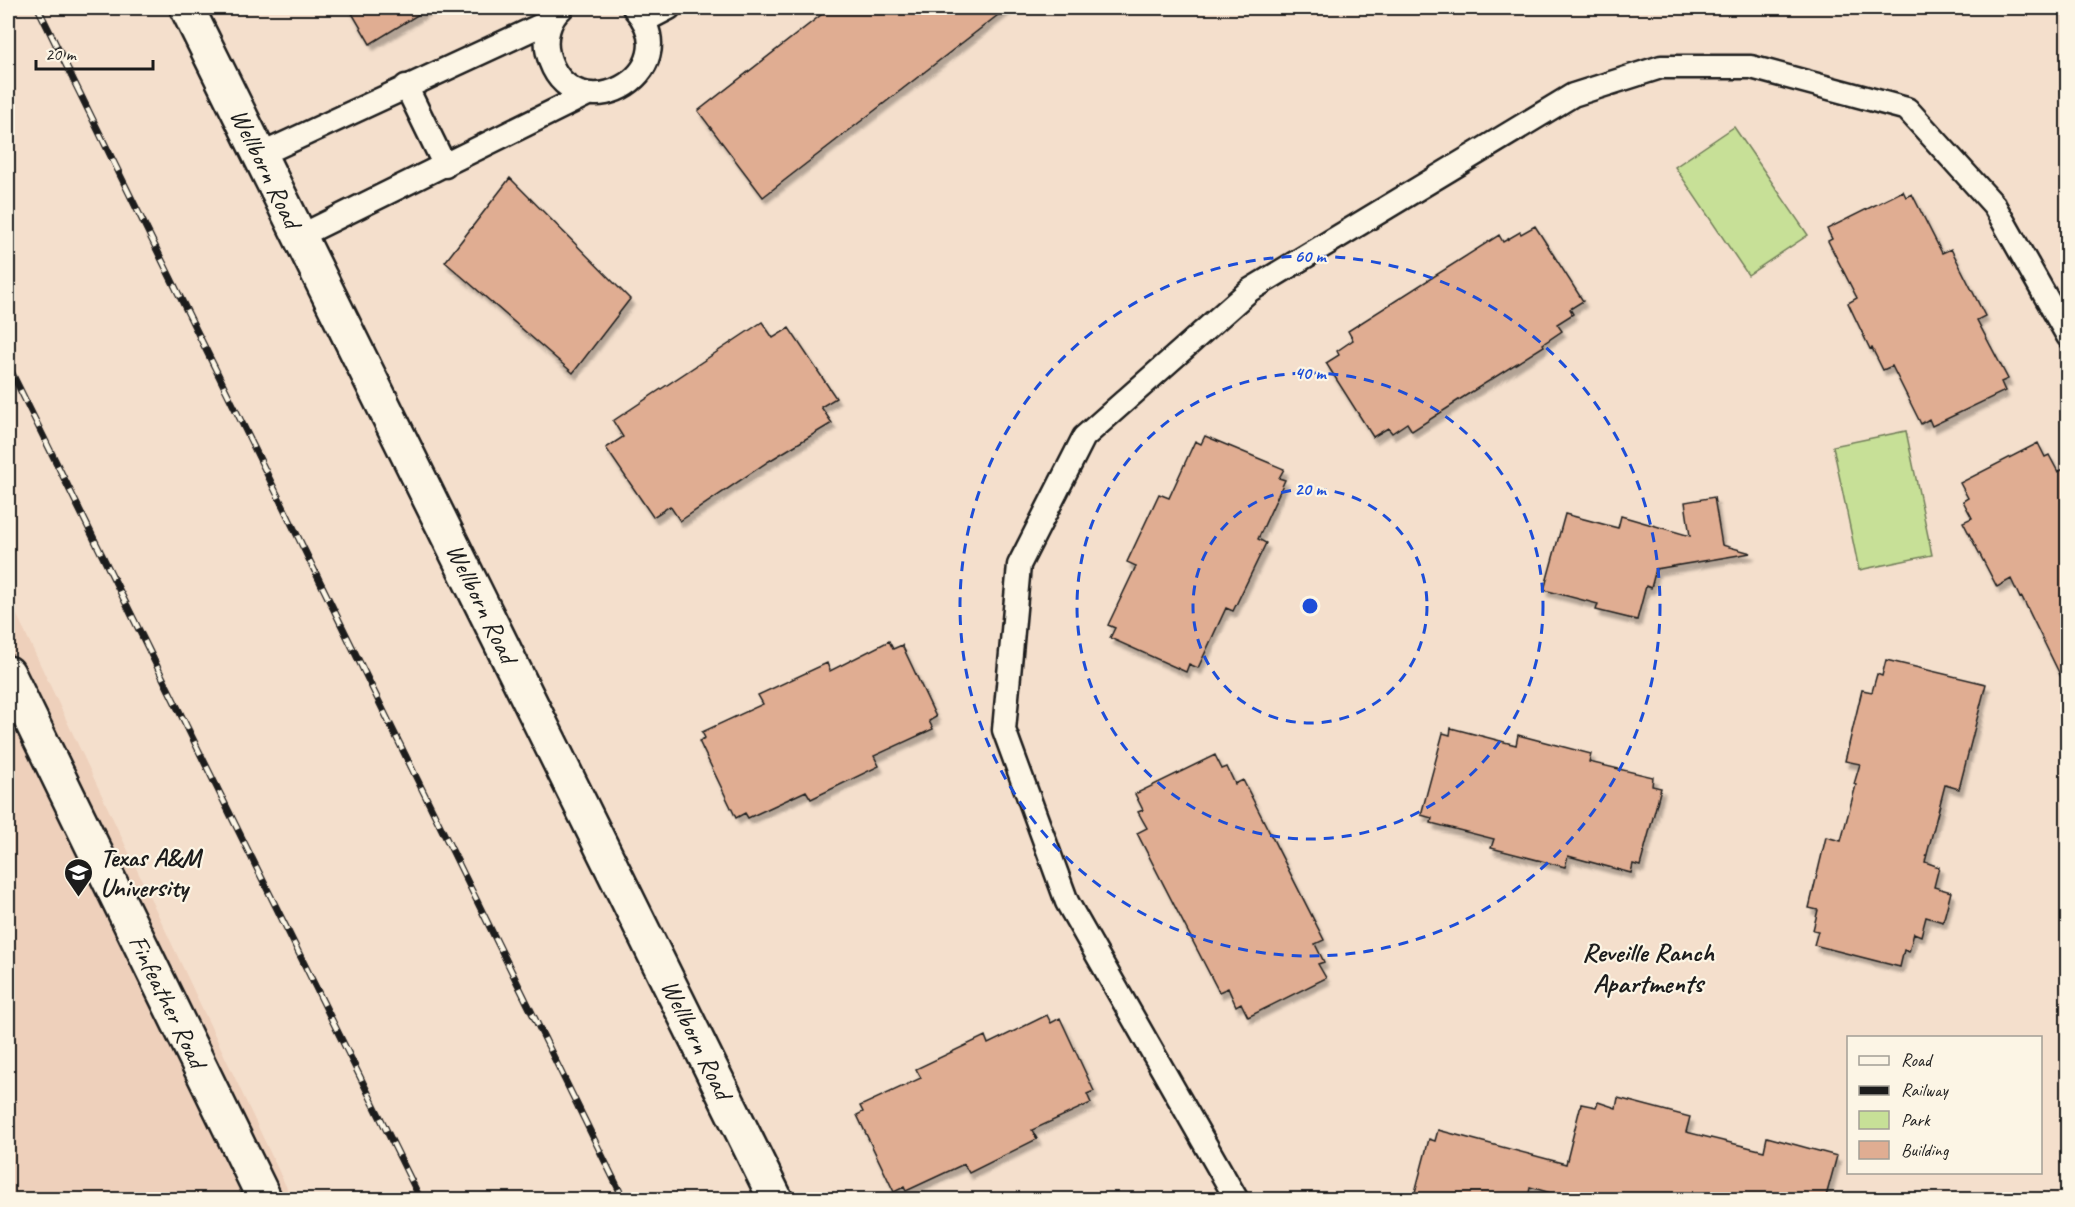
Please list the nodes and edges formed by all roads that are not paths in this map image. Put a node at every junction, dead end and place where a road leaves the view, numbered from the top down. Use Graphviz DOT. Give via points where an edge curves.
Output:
graph roads {
  1 [pos="187,8"];
  2 [pos="669,8"];
  3 [pos="557,14"];
  4 [pos="639,14"];
  5 [pos="406,86"];
  6 [pos="588,94"];
  7 [pos="260,155"];
  8 [pos="445,166"];
  9 [pos="300,236"];
  10 [pos="2067,336"];
  11 [pos="8,673"];
  12 [pos="265,1200"];
  13 [pos="776,1200"];
  14 [pos="1237,1200"];
  1 -- 7 [label="main road, Wellborn Road"];
  2 -- 4 [label="lane"];
  3 -- 5 [label="lane"];
  3 -- 6 [label="lane" via="547,35 552,66 560,79"];
  4 -- 6 [label="lane" via="649,47 641,71 622,88 600,95"];
  5 -- 7 [label="lane"];
  5 -- 8 [label="lane"];
  6 -- 8 [label="lane"];
  7 -- 9 [label="main road, Wellborn Road"];
  8 -- 9 [label="lane"];
  9 -- 13 [label="main road, Wellborn Road"];
  10 -- 14 [label="lane" via="1994,206 1907,109 1751,67 1661,67 1573,95 1250,290 1084,438 1019,565 1004,730 1067,902"];
  11 -- 12 [label="main road, Finfeather Road"];
}
